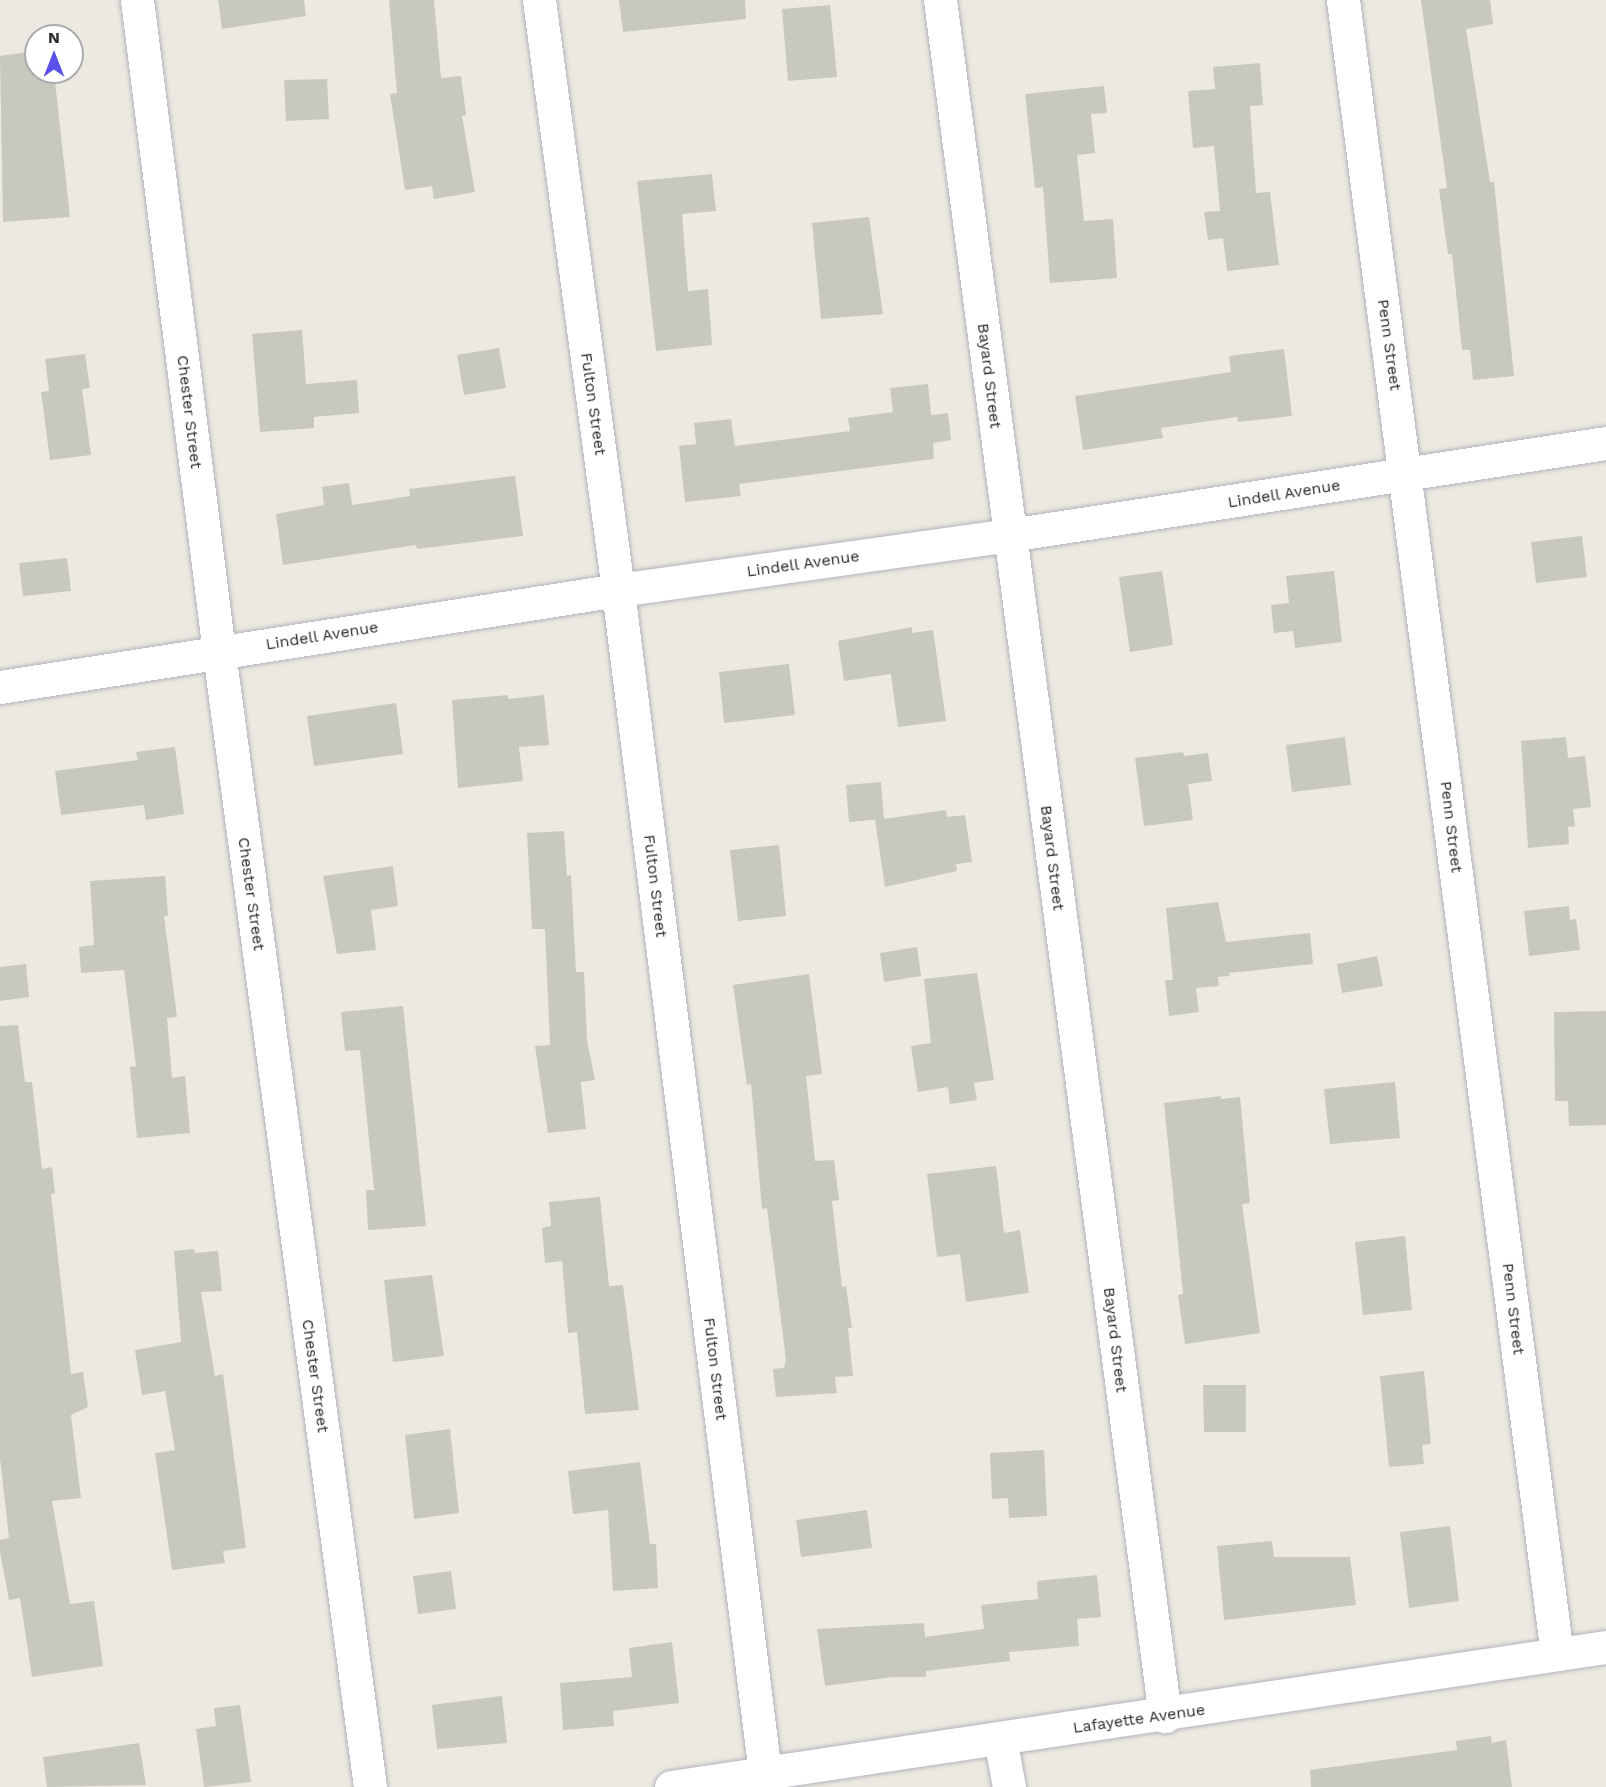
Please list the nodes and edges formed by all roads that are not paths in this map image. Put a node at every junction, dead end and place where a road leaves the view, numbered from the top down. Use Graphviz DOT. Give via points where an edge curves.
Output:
graph roads {
  1 [pos="137,0"];
  2 [pos="539,0"];
  3 [pos="940,0"];
  4 [pos="1343,0"];
  5 [pos="1606,443"];
  6 [pos="1406,475"];
  7 [pos="1010,535"];
  8 [pos="618,590"];
  9 [pos="219,652"];
  10 [pos="0,687"];
  11 [pos="1606,1647"];
  12 [pos="1557,1654"];
  13 [pos="1165,1716"];
  14 [pos="1000,1738"];
  15 [pos="765,1773"];
  16 [pos="370,1787"];
  17 [pos="671,1787"];
  18 [pos="1009,1787"];
  1 -- 9 [label="street, Chester Street"];
  2 -- 8 [label="street, Fulton Street"];
  3 -- 7 [label="street, Bayard Street"];
  4 -- 6 [label="street, Penn Street"];
  5 -- 6 [label="street, Lindell Avenue"];
  6 -- 7 [label="street, Lindell Avenue"];
  6 -- 12 [label="street, Penn Street"];
  7 -- 8 [label="street, Lindell Avenue"];
  7 -- 13 [label="street, Bayard Street"];
  8 -- 9 [label="street, Lindell Avenue"];
  8 -- 15 [label="street, Fulton Street"];
  9 -- 10 [label="street, Lindell Avenue"];
  9 -- 16 [label="street, Chester Street"];
  11 -- 12 [label="street, Lafayette Avenue"];
  12 -- 13 [label="street, Lafayette Avenue"];
  13 -- 14 [label="street, Lafayette Avenue"];
  14 -- 15 [label="street, Lafayette Avenue"];
  14 -- 18 [label="street"];
  15 -- 17 [label="street, Lafayette Avenue"];
}
